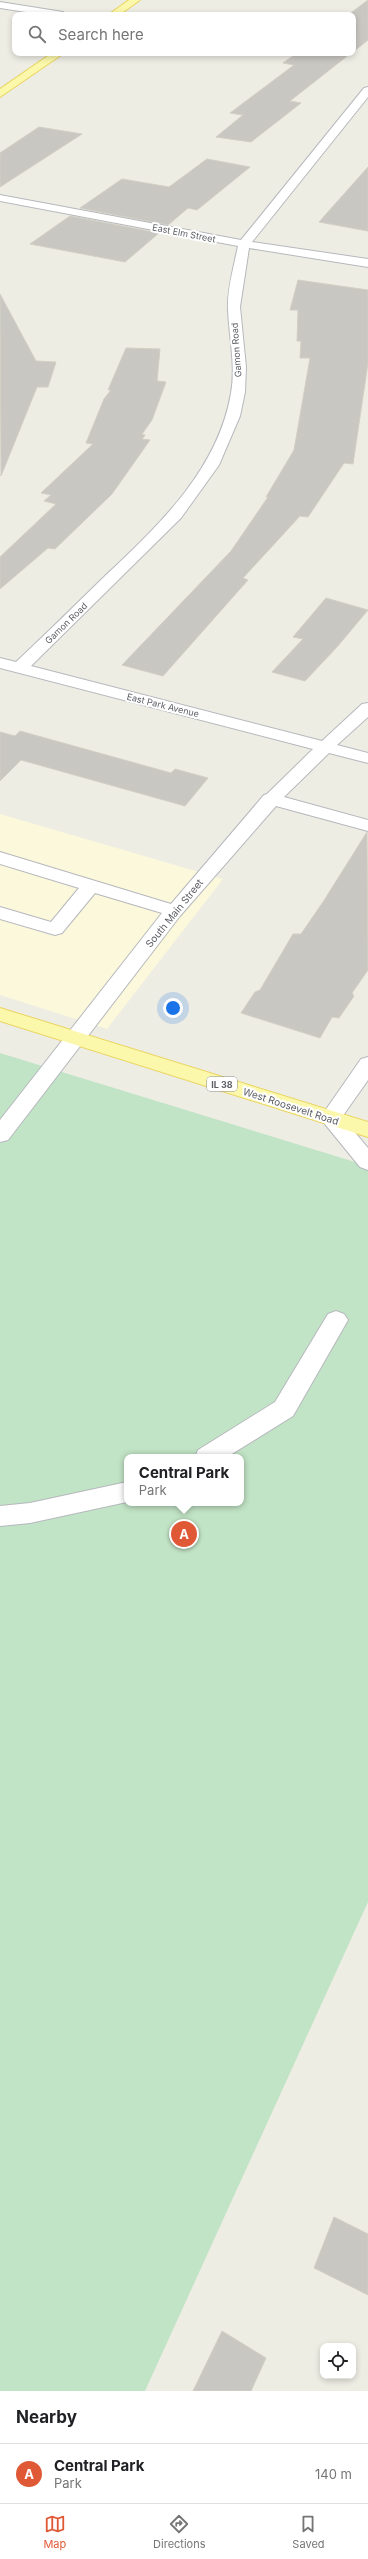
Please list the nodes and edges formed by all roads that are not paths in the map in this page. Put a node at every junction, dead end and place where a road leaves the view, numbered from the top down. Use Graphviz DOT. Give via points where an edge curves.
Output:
graph roads {
  1 [pos="135,0"];
  2 [pos="0,5"];
  3 [pos="44,12"];
  4 [pos="117,12"];
  5 [pos="54,56"];
  6 [pos="368,90"];
  7 [pos="0,94"];
  8 [pos="0,198"];
  9 [pos="244,244"];
  10 [pos="368,263"];
  11 [pos="0,663"];
  12 [pos="19,668"];
  13 [pos="368,708"];
  14 [pos="326,746"];
  15 [pos="368,758"];
  16 [pos="270,799"];
  17 [pos="368,826"];
  18 [pos="0,858"];
  19 [pos="91,885"];
  20 [pos="175,911"];
  21 [pos="0,912"];
  22 [pos="0,1014"];
  23 [pos="77,1038"];
  24 [pos="368,1064"];
  25 [pos="331,1118"];
  26 [pos="368,1130"];
  27 [pos="0,1135"];
  28 [pos="368,1162"];
  29 [pos="336,1320"];
  30 [pos="212,1454"];
  31 [pos="124,1493"];
  32 [pos="0,1516"];
  1 -- 4 [label="main road"];
  2 -- 3 [label="street"];
  5 -- 7 [label="main road"];
  6 -- 9 [label="street, Gamon Road"];
  8 -- 9 [label="street, East Elm Street"];
  9 -- 10 [label="street, East Elm Street"];
  9 -- 12 [label="street, Gamon Road" via="234,307 239,367 238,392 233,416 212,466 176,515"];
  11 -- 12 [label="street, East Park Avenue"];
  12 -- 14 [label="street, East Park Avenue"];
  13 -- 14 [label="street, South Main Street"];
  14 -- 15 [label="street, East Park Avenue"];
  14 -- 16 [label="street, South Main Street"];
  16 -- 17 [label="street"];
  16 -- 20 [label="street, South Main Street"];
  18 -- 19 [label="street"];
  19 -- 20 [label="street"];
  19 -- 21 [label="street" via="55,929"];
  20 -- 23 [label="street, South Main Street"];
  22 -- 23 [label="main road, IL 38"];
  23 -- 25 [label="main road, West Roosevelt Road / IL 38"];
  23 -- 27 [label="street, South Main Street"];
  24 -- 25 [label="street"];
  25 -- 26 [label="main road, West Roosevelt Road / IL 38"];
  25 -- 28 [label="street"];
  29 -- 30 [label="street" via="284,1409"];
  31 -- 32 [label="street" via="30,1514"];
}
